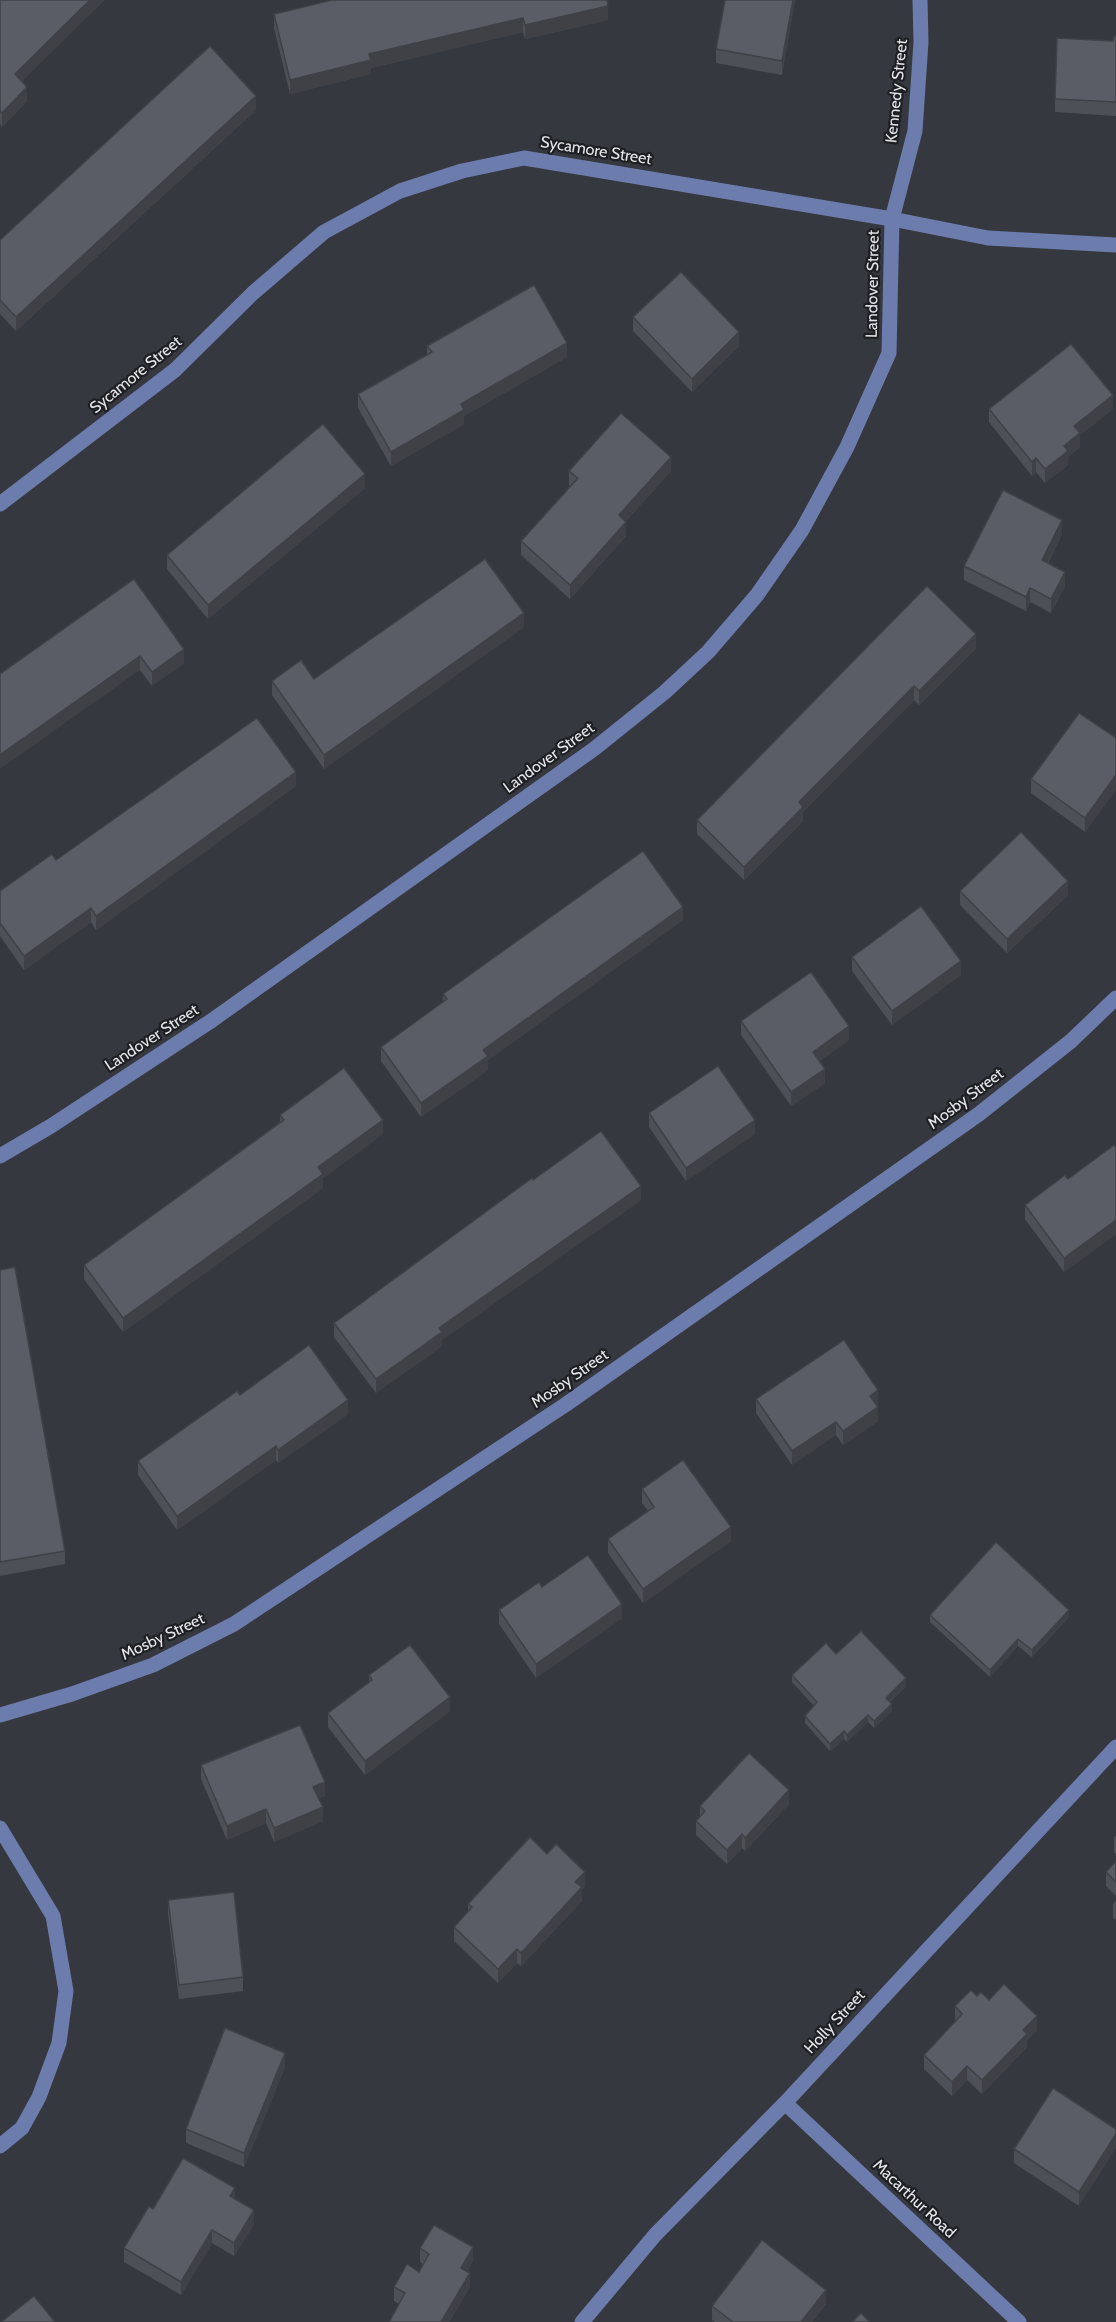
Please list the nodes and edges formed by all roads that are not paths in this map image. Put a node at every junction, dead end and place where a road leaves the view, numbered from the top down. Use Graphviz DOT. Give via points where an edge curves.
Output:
graph roads {
  1 [pos="920,0"];
  2 [pos="892,219"];
  3 [pos="1116,245"];
  4 [pos="0,504"];
  5 [pos="1116,998"];
  6 [pos="0,1156"];
  7 [pos="0,1715"];
  8 [pos="1116,1747"];
  9 [pos="0,1828"];
  10 [pos="785,2103"];
  11 [pos="0,2146"];
  12 [pos="582,2322"];
  13 [pos="1019,2322"];
  1 -- 2 [label="street, Kennedy Street" via="915,131"];
  2 -- 3 [label="street, Sycamore Street" via="988,238"];
  2 -- 4 [label="street, Sycamore Street" via="524,158 452,174 400,192 324,232 253,293 175,370"];
  2 -- 6 [label="street, Landover Street" via="889,353 847,447 802,530 757,595 708,652 594,749 211,1021"];
  5 -- 7 [label="street, Mosby Street" via="1071,1041 979,1114 565,1405 234,1624 153,1665"];
  8 -- 10 [label="street, Holly Street"];
  9 -- 11 [label="street" via="53,1916 66,1991 59,2043 39,2097 22,2128"];
  10 -- 12 [label="street, Holly Street" via="655,2235"];
  10 -- 13 [label="street, Macarthur Road"];
}
